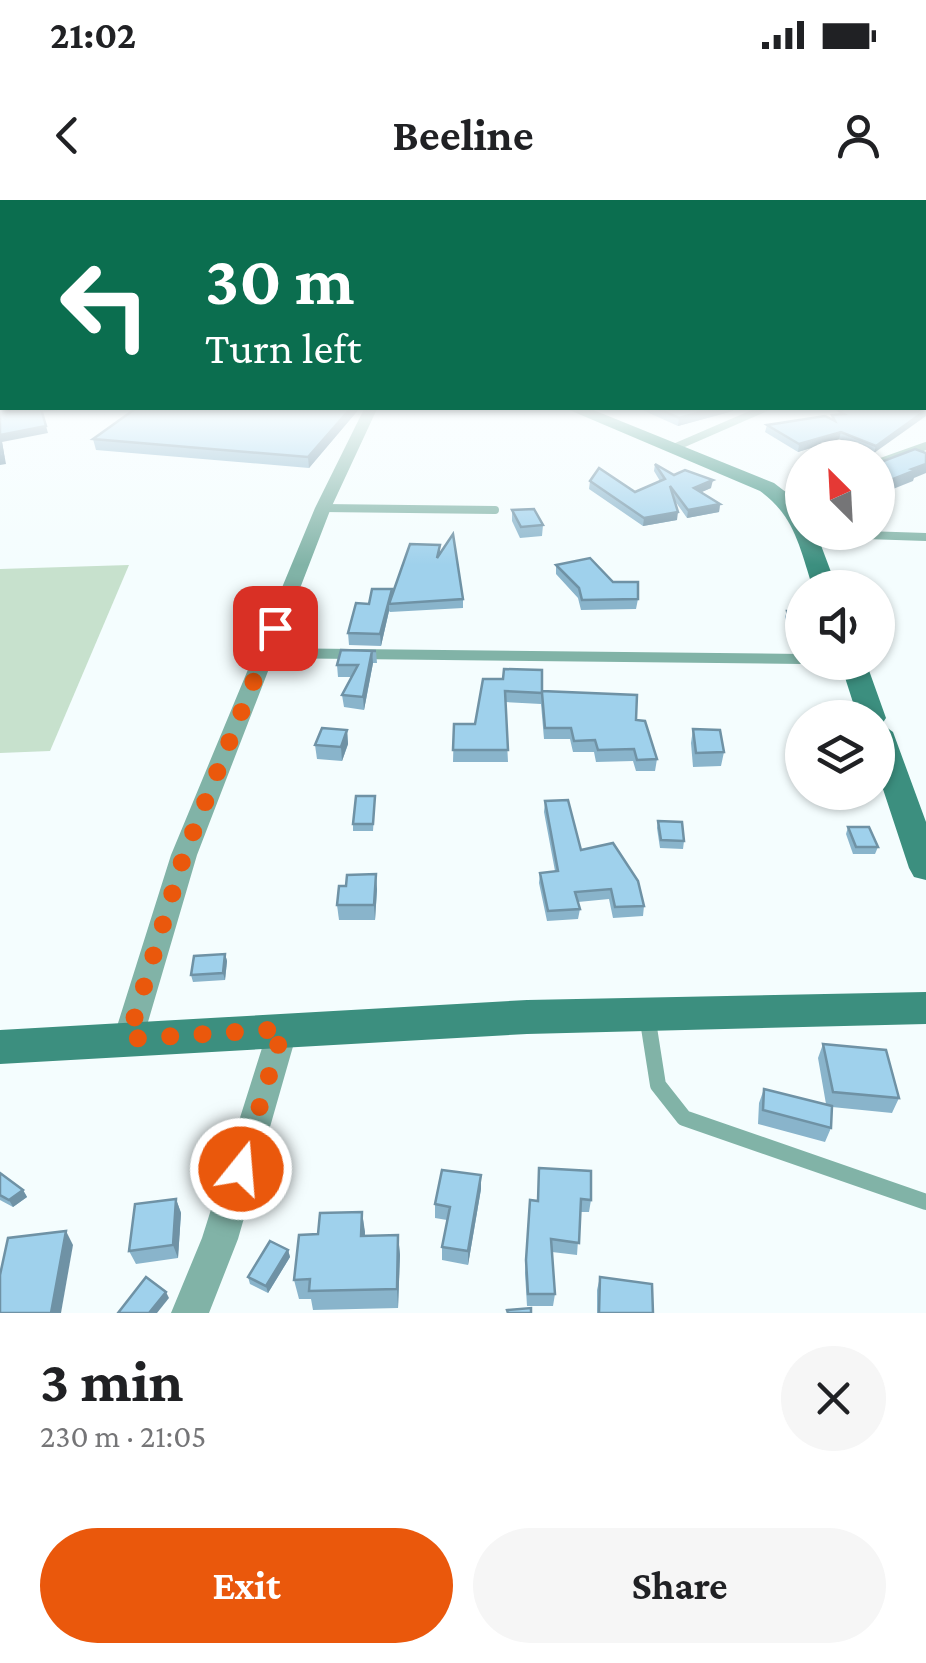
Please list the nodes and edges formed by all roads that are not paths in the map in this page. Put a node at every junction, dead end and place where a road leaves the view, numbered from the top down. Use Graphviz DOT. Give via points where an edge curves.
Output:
graph roads {
  1 [pos="346,461"];
  2 [pos="704,461"];
  3 [pos="785,495"];
  4 [pos="782,496"];
  5 [pos="785,499"];
  6 [pos="323,508"];
  7 [pos="496,510"];
  8 [pos="895,535"];
  9 [pos="926,536"];
  10 [pos="264,654"];
  11 [pos="785,659"];
  12 [pos="895,780"];
  13 [pos="926,868"];
  14 [pos="926,1008"];
  15 [pos="647,1016"];
  16 [pos="283,1029"];
  17 [pos="128,1039"];
  18 [pos="0,1048"];
  19 [pos="926,1202"];
  20 [pos="190,1313"];
  1 -- 6 [label="street"];
  2 -- 4 [label="street"];
  3 -- 4 [label="lane"];
  4 -- 5 [label="street"];
  6 -- 7 [label="lane"];
  6 -- 10 [label="street"];
  8 -- 9 [label="lane"];
  10 -- 11 [label="lane"];
  10 -- 17 [label="street" via="184,855"];
  12 -- 13 [label="street"];
  14 -- 15 [label="street"];
  15 -- 16 [label="street"];
  15 -- 19 [label="lane" via="651,1074 684,1118"];
  16 -- 17 [label="street"];
  16 -- 20 [label="street" via="220,1238"];
  17 -- 18 [label="street"];
}
